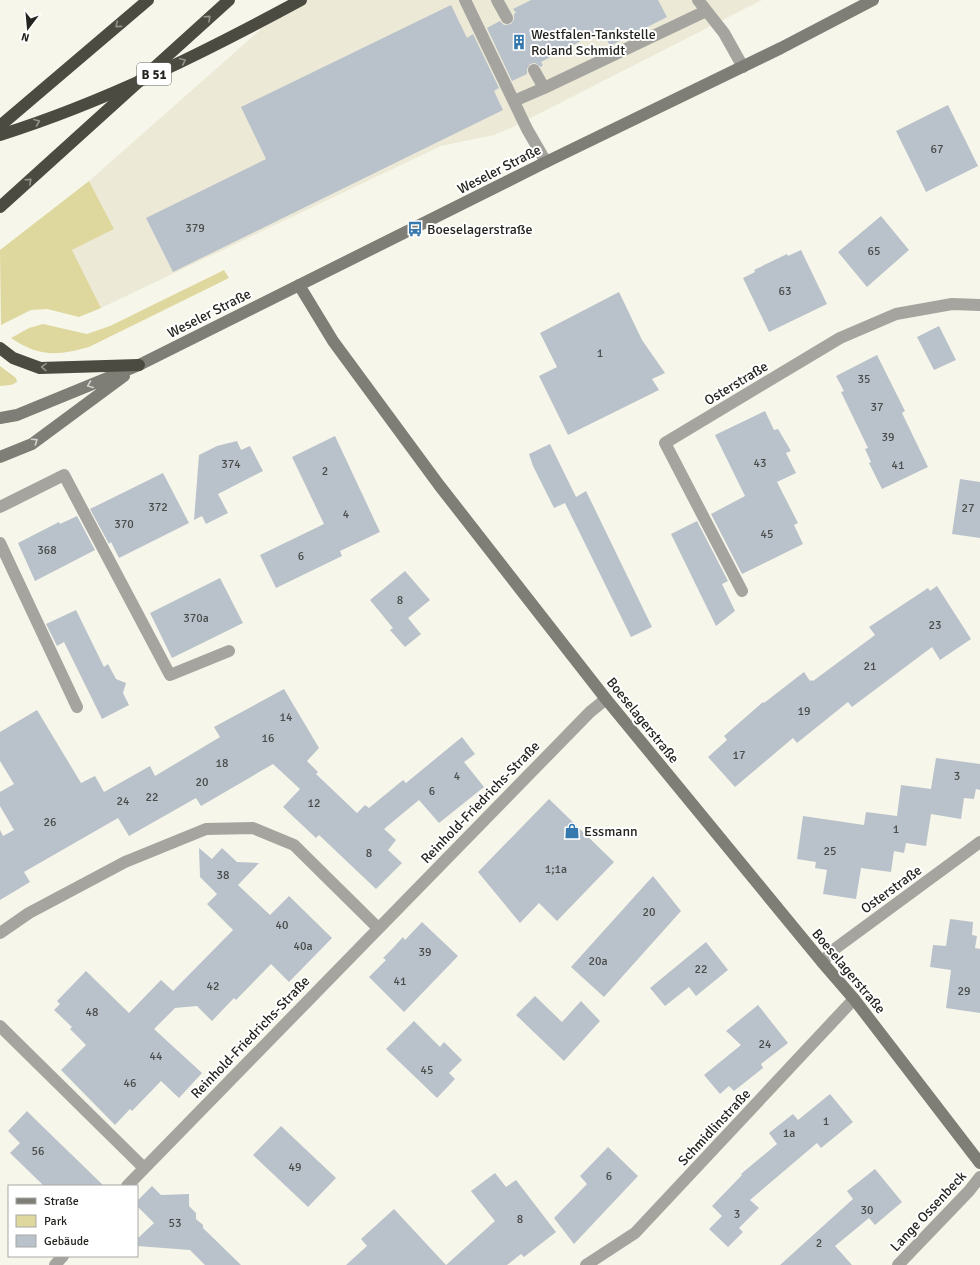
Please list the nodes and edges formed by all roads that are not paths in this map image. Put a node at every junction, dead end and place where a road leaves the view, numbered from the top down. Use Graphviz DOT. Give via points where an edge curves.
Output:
graph roads {
  1 [pos="148,0"];
  2 [pos="229,0"];
  3 [pos="301,0"];
  4 [pos="465,0"];
  5 [pos="497,0"];
  6 [pos="698,0"];
  7 [pos="873,0"];
  8 [pos="706,11"];
  9 [pos="507,18"];
  10 [pos="743,67"];
  11 [pos="534,70"];
  12 [pos="544,88"];
  13 [pos="514,101"];
  14 [pos="0,126"];
  15 [pos="0,135"];
  16 [pos="546,162"];
  17 [pos="0,207"];
  18 [pos="299,285"];
  19 [pos="980,305"];
  20 [pos="0,348"];
  21 [pos="139,365"];
  22 [pos="0,418"];
  23 [pos="0,457"];
  24 [pos="0,507"];
  25 [pos="0,543"];
  26 [pos="742,592"];
  27 [pos="229,651"];
  28 [pos="606,699"];
  29 [pos="77,707"];
  30 [pos="980,842"];
  31 [pos="378,928"];
  32 [pos="0,934"];
  33 [pos="822,962"];
  34 [pos="854,999"];
  35 [pos="0,1026"];
  36 [pos="980,1163"];
  37 [pos="144,1167"];
  38 [pos="980,1177"];
  39 [pos="127,1185"];
  40 [pos="62,1257"];
  41 [pos="55,1265"];
  42 [pos="586,1265"];
  43 [pos="898,1265"];
  1 -- 14 [label="highway, one-way"];
  17 -- 2 [label="highway, B 51, one-way"];
  15 -- 3 [label="highway, B 51, one-way, bridge" via="123,89 228,40"];
  4 -- 13 [label="street"];
  5 -- 9 [label="street"];
  6 -- 8 [label="street"];
  7 -- 10 [label="main road, Weseler Straße"];
  8 -- 10 [label="street" via="724,32"];
  8 -- 12 [label="street"];
  10 -- 16 [label="main road, Weseler Straße"];
  11 -- 12 [label="street"];
  12 -- 13 [label="street"];
  13 -- 16 [label="street"];
  16 -- 18 [label="main road, Weseler Straße"];
  18 -- 21 [label="main road, Weseler Straße"];
  18 -- 28 [label="main road, Boeselagerstraße" via="333,341 439,485"];
  19 -- 26 [label="street, Osterstraße" via="952,304 896,314 840,338 665,443"];
  21 -- 20 [label="highway, one-way" via="40,368 13,358"];
  21 -- 22 [label="main road, Weseler Straße, one-way" via="17,415"];
  23 -- 21 [label="main road, Weseler Straße, one-way" via="32,444"];
  24 -- 27 [label="street" via="64,475 170,675"];
  25 -- 29 [label="street"];
  28 -- 31 [label="street, Reinhold-Friedrichs-Straße" via="590,712"];
  28 -- 33 [label="main road, Boeselagerstraße"];
  30 -- 33 [label="street, Osterstraße" via="836,948"];
  31 -- 32 [label="street" via="294,845 252,828 206,829 125,862 29,913"];
  31 -- 37 [label="street, Reinhold-Friedrichs-Straße"];
  33 -- 34 [label="main road, Boeselagerstraße"];
  34 -- 36 [label="main road, Boeselagerstraße"];
  34 -- 42 [label="street, Schmidlinstraße" via="635,1233"];
  35 -- 37 [label="street"];
  37 -- 39 [label="street, Reinhold-Friedrichs-Straße"];
  38 -- 43 [label="street, Lange Ossenbeck"];
  40 -- 41 [label="street"];
}
